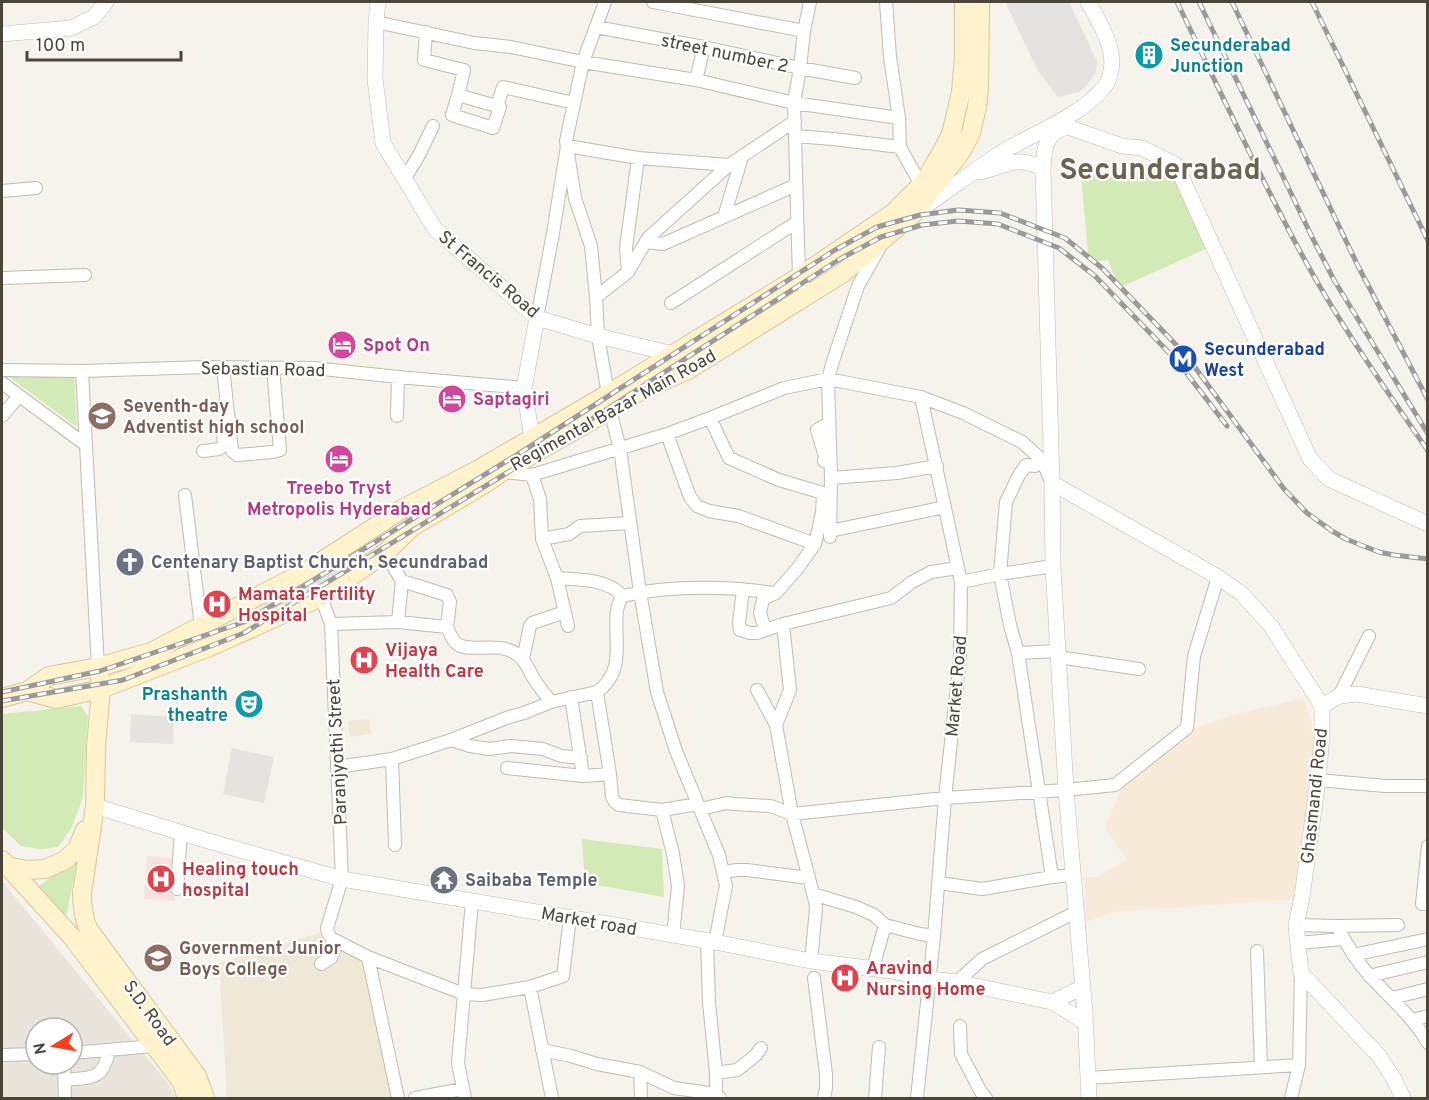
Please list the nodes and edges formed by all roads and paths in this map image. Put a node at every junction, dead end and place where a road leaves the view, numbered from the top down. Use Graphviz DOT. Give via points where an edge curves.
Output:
graph roads {
  1 [pos="106,2"];
  2 [pos="378,2"];
  3 [pos="604,2"];
  4 [pos="653,2"];
  5 [pos="810,2"];
  6 [pos="886,2"];
  7 [pos="964,2"];
  8 [pos="980,2"];
  9 [pos="1088,2"];
  10 [pos="376,22"];
  11 [pos="596,27"];
  12 [pos="804,31"];
  13 [pos="426,32"];
  14 [pos="2,34"];
  15 [pos="704,47"];
  16 [pos="583,62"];
  17 [pos="800,68"];
  18 [pos="855,78"];
  19 [pos="696,81"];
  20 [pos="458,95"];
  21 [pos="574,103"];
  22 [pos="794,103"];
  23 [pos="497,106"];
  24 [pos="899,118"];
  25 [pos="795,121"];
  26 [pos="433,126"];
  27 [pos="795,136"];
  28 [pos="567,146"];
  29 [pos="900,147"];
  30 [pos="742,157"];
  31 [pos="638,158"];
  32 [pos="729,165"];
  33 [pos="1044,169"];
  34 [pos="972,174"];
  35 [pos="405,178"];
  36 [pos="796,185"];
  37 [pos="921,185"];
  38 [pos="36,188"];
  39 [pos="2,191"];
  40 [pos="913,214"];
  41 [pos="724,217"];
  42 [pos="796,222"];
  43 [pos="884,238"];
  44 [pos="646,242"];
  45 [pos="831,254"];
  46 [pos="628,272"];
  47 [pos="843,273"];
  48 [pos="86,275"];
  49 [pos="798,277"];
  50 [pos="2,278"];
  51 [pos="858,286"];
  52 [pos="809,295"];
  53 [pos="596,297"];
  54 [pos="671,303"];
  55 [pos="537,318"];
  56 [pos="598,336"];
  57 [pos="673,354"];
  58 [pos="220,367"];
  59 [pos="273,368"];
  60 [pos="2,370"];
  61 [pos="81,371"];
  62 [pos="398,377"];
  63 [pos="828,379"];
  64 [pos="2,383"];
  65 [pos="524,388"];
  66 [pos="19,396"];
  67 [pos="921,397"];
  68 [pos="609,402"];
  69 [pos="2,416"];
  70 [pos="397,416"];
  71 [pos="710,418"];
  72 [pos="829,423"];
  73 [pos="667,434"];
  74 [pos="532,438"];
  75 [pos="86,445"];
  76 [pos="620,449"];
  77 [pos="203,451"];
  78 [pos="1042,460"];
  79 [pos="937,466"];
  80 [pos="489,474"];
  81 [pos="532,475"];
  82 [pos="831,478"];
  83 [pos="1052,483"];
  84 [pos="823,493"];
  85 [pos="185,495"];
  86 [pos="945,507"];
  87 [pos="630,523"];
  88 [pos="1428,524"];
  89 [pos="542,539"];
  90 [pos="814,544"];
  91 [pos="386,553"];
  92 [pos="1053,566"];
  93 [pos="958,568"];
  94 [pos="1000,574"];
  95 [pos="1218,577"];
  96 [pos="557,578"];
  97 [pos="402,581"];
  98 [pos="961,582"];
  99 [pos="743,590"];
  100 [pos="640,592"];
  101 [pos="776,593"];
  102 [pos="622,596"];
  103 [pos="321,597"];
  104 [pos="565,612"];
  105 [pos="398,622"];
  106 [pos="331,624"];
  107 [pos="783,624"];
  108 [pos="568,626"];
  109 [pos="201,627"];
  110 [pos="447,627"];
  111 [pos="765,630"];
  112 [pos="1369,636"];
  113 [pos="1018,653"];
  114 [pos="1058,654"];
  115 [pos="523,659"];
  116 [pos="98,667"];
  117 [pos="1139,669"];
  118 [pos="102,689"];
  119 [pos="757,690"];
  120 [pos="27,691"];
  121 [pos="597,692"];
  122 [pos="1339,696"];
  123 [pos="2,698"];
  124 [pos="571,698"];
  125 [pos="551,702"];
  126 [pos="1322,706"];
  127 [pos="1428,706"];
  128 [pos="776,725"];
  129 [pos="451,740"];
  130 [pos="581,758"];
  131 [pos="392,759"];
  132 [pos="337,767"];
  133 [pos="507,768"];
  134 [pos="610,774"];
  135 [pos="584,776"];
  136 [pos="1318,780"];
  137 [pos="1428,786"];
  138 [pos="1066,790"];
  139 [pos="1039,792"];
  140 [pos="945,798"];
  141 [pos="95,806"];
  142 [pos="699,806"];
  143 [pos="662,810"];
  144 [pos="792,814"];
  145 [pos="181,832"];
  146 [pos="395,845"];
  147 [pos="1428,846"];
  148 [pos="4,863"];
  149 [pos="723,872"];
  150 [pos="1073,875"];
  151 [pos="1052,877"];
  152 [pos="809,878"];
  153 [pos="342,879"];
  154 [pos="939,883"];
  155 [pos="177,889"];
  156 [pos="813,894"];
  157 [pos="472,901"];
  158 [pos="1428,904"];
  159 [pos="1076,912"];
  160 [pos="570,917"];
  161 [pos="885,925"];
  162 [pos="1296,925"];
  163 [pos="1398,925"];
  164 [pos="1337,926"];
  165 [pos="674,936"];
  166 [pos="934,936"];
  167 [pos="1343,939"];
  168 [pos="1428,939"];
  169 [pos="337,941"];
  170 [pos="711,942"];
  171 [pos="1298,943"];
  172 [pos="1257,951"];
  173 [pos="1353,955"];
  174 [pos="368,957"];
  175 [pos="811,961"];
  176 [pos="1428,962"];
  177 [pos="321,964"];
  178 [pos="873,968"];
  179 [pos="1302,973"];
  180 [pos="1369,976"];
  181 [pos="814,978"];
  182 [pos="930,979"];
  183 [pos="957,982"];
  184 [pos="530,987"];
  185 [pos="1083,987"];
  186 [pos="1428,989"];
  187 [pos="464,994"];
  188 [pos="1392,998"];
  189 [pos="1052,1002"];
  190 [pos="1428,1016"];
  191 [pos="1412,1020"];
  192 [pos="1085,1022"];
  193 [pos="960,1026"];
  194 [pos="1427,1042"];
  195 [pos="154,1046"];
  196 [pos="879,1047"];
  197 [pos="761,1048"];
  198 [pos="109,1050"];
  199 [pos="542,1050"];
  200 [pos="84,1052"];
  201 [pos="24,1054"];
  202 [pos="2,1055"];
  203 [pos="1299,1065"];
  204 [pos="1261,1067"];
  205 [pos="640,1072"];
  206 [pos="716,1073"];
  207 [pos="64,1076"];
  208 [pos="1088,1078"];
  209 [pos="64,1080"];
  210 [pos="464,1094"];
  211 [pos="718,1096"];
  212 [pos="65,1098"];
  213 [pos="188,1098"];
  214 [pos="205,1098"];
  215 [pos="398,1098"];
  216 [pos="415,1098"];
  217 [pos="552,1098"];
  218 [pos="641,1098"];
  219 [pos="824,1098"];
  220 [pos="875,1098"];
  221 [pos="917,1098"];
  222 [pos="986,1098"];
  223 [pos="1089,1098"];
  224 [pos="1291,1098"];
  225 [pos="1403,1098"];
  1 -- 14 [label="street" via="94,17 71,28"];
  2 -- 10 [label="street, St Francis Road"];
  3 -- 11 [label="street"];
  4 -- 12 [label="street"];
  5 -- 12 [label="street"];
  6 -- 24 [label="street"];
  7 -- 37 [label="main road, Regimental Bazar Main Road" via="959,105 951,134"];
  8 -- 40 [label="main road, Regimental Bazar Main Road" via="979,89 971,133"];
  9 -- 34 [label="street" via="1112,55 1105,87 1088,103"];
  10 -- 13 [label="street"];
  10 -- 35 [label="street, St Francis Road" via="375,79 383,143"];
  11 -- 15 [label="street, street number 2"];
  11 -- 16 [label="street"];
  12 -- 17 [label="street"];
  13 -- 16 [label="street"];
  13 -- 20 [label="street" via="424,60 464,70"];
  15 -- 17 [label="street, street number 2"];
  15 -- 19 [label="street"];
  16 -- 19 [label="street"];
  16 -- 21 [label="street"];
  17 -- 18 [label="street, street number 2"];
  17 -- 22 [label="street"];
  19 -- 22 [label="street"];
  20 -- 23 [label="street"];
  20 -- 23 [label="street" via="452,115 494,128 500,107"];
  21 -- 23 [label="street" via="503,87"];
  21 -- 28 [label="street"];
  22 -- 24 [label="street"];
  22 -- 25 [label="street"];
  24 -- 29 [label="street"];
  25 -- 27 [label="street"];
  25 -- 30 [label="street"];
  26 -- 35 [label="street"];
  27 -- 29 [label="street"];
  27 -- 36 [label="street"];
  28 -- 31 [label="street"];
  28 -- 53 [label="street" via="575,198 591,246"];
  28 -- 55 [label="street"];
  29 -- 37 [label="street"];
  30 -- 32 [label="street"];
  30 -- 41 [label="street"];
  31 -- 32 [label="street"];
  31 -- 46 [label="street" via="626,248"];
  32 -- 44 [label="street"];
  33 -- 34 [label="street" via="1017,161"];
  33 -- 83 [label="street"];
  33 -- 88 [label="street" via="1044,149 1051,136 1068,127 1122,146 1142,148 1176,165 1310,459 1329,479"];
  34 -- 40 [label="street"];
  35 -- 55 [label="street, St Francis Road" via="435,229"];
  36 -- 41 [label="street"];
  36 -- 42 [label="street"];
  37 -- 45 [label="main road, Regimental Bazar Main Road" via="893,213"];
  38 -- 39 [label="street"];
  40 -- 43 [label="main road, Regimental Bazar Main Road"];
  41 -- 44 [label="street" via="663,244"];
  42 -- 49 [label="street"];
  42 -- 54 [label="street"];
  43 -- 47 [label="main road, Regimental Bazar Main Road"];
  43 -- 51 [label="street"];
  44 -- 46 [label="street"];
  45 -- 47 [label="street"];
  45 -- 49 [label="main road, Regimental Bazar Main Road"];
  46 -- 53 [label="street"];
  47 -- 51 [label="street"];
  47 -- 52 [label="main road, Regimental Bazar Main Road"];
  48 -- 50 [label="street"];
  49 -- 52 [label="street"];
  49 -- 57 [label="main road, Regimental Bazar Main Road"];
  51 -- 63 [label="street"];
  52 -- 68 [label="main road, Regimental Bazar Main Road" via="688,370"];
  53 -- 56 [label="street"];
  55 -- 56 [label="street, St Francis Road"];
  55 -- 65 [label="street, St Francis Road"];
  56 -- 57 [label="street, St Francis Road"];
  56 -- 68 [label="street"];
  57 -- 68 [label="main road, Regimental Bazar Main Road"];
  58 -- 59 [label="street, Sebastian Road"];
  58 -- 59 [label="street" via="232,451 237,455 280,450"];
  58 -- 61 [label="street, Sebastian Road"];
  58 -- 77 [label="street" via="224,445"];
  59 -- 62 [label="street, Sebastian Road"];
  60 -- 61 [label="street, Sebastian Road"];
  61 -- 75 [label="street"];
  62 -- 65 [label="street, Sebastian Road"];
  62 -- 70 [label="street"];
  63 -- 67 [label="street"];
  63 -- 71 [label="street" via="784,388"];
  63 -- 72 [label="street"];
  64 -- 66 [label="street"];
  65 -- 74 [label="street, St Francis Road"];
  66 -- 69 [label="street"];
  66 -- 75 [label="street"];
  67 -- 78 [label="street" via="1022,442"];
  67 -- 79 [label="street, Market Road"];
  68 -- 74 [label="main road, Regimental Bazar Main Road"];
  68 -- 76 [label="street"];
  68 -- 80 [label="main road, Regimental Bazar Main Road"];
  71 -- 73 [label="street"];
  71 -- 84 [label="street" via="729,458 779,480"];
  72 -- 82 [label="street"];
  72 -- 84 [label="street" via="817,430 825,456"];
  73 -- 76 [label="street"];
  73 -- 90 [label="street" via="697,506 738,516"];
  74 -- 80 [label="main road, Regimental Bazar Main Road"];
  75 -- 116 [label="street"];
  76 -- 81 [label="street"];
  76 -- 87 [label="street"];
  78 -- 83 [label="street"];
  78 -- 94 [label="street" via="1035,466 1026,465 1006,502"];
  79 -- 82 [label="street"];
  79 -- 86 [label="street, Market Road"];
  80 -- 81 [label="street"];
  80 -- 91 [label="main road, Regimental Bazar Main Road" via="412,527"];
  80 -- 109 [label="main road, Regimental Bazar Main Road" via="404,508 308,570"];
  81 -- 89 [label="street" via="540,499"];
  82 -- 86 [label="street" via="830,534"];
  83 -- 92 [label="street"];
  83 -- 95 [label="street, Ghasmandi Road"];
  84 -- 90 [label="street"];
  85 -- 109 [label="street"];
  86 -- 93 [label="street, Market Road"];
  87 -- 89 [label="street" via="580,526 569,534"];
  87 -- 100 [label="street"];
  89 -- 96 [label="street"];
  90 -- 101 [label="street"];
  91 -- 97 [label="street"];
  91 -- 103 [label="main road, Regimental Bazar Main Road"];
  92 -- 94 [label="street"];
  92 -- 114 [label="street"];
  93 -- 98 [label="street, Market Road"];
  93 -- 107 [label="street" via="931,572 891,598"];
  94 -- 98 [label="street"];
  94 -- 113 [label="street"];
  95 -- 126 [label="street, Ghasmandi Road" via="1242,594 1271,626"];
  95 -- 138 [label="street" via="1194,656 1187,728 1114,785"];
  96 -- 102 [label="street" via="598,582 611,586"];
  96 -- 104 [label="street"];
  97 -- 105 [label="street"];
  97 -- 110 [label="street" via="447,595"];
  98 -- 140 [label="street, Market Road" via="960,658"];
  99 -- 100 [label="street"];
  99 -- 101 [label="street"];
  99 -- 111 [label="street" via="740,630"];
  100 -- 102 [label="street"];
  100 -- 142 [label="street" via="657,692"];
  101 -- 111 [label="street" via="760,605"];
  102 -- 121 [label="street" via="617,608 618,654 607,684"];
  103 -- 106 [label="street, Paranjyothi Street"];
  103 -- 118 [label="main road, Regimental Bazar Main Road"];
  104 -- 108 [label="street"];
  104 -- 115 [label="street" via="531,623"];
  105 -- 106 [label="street"];
  105 -- 110 [label="street"];
  106 -- 132 [label="street, Paranjyothi Street"];
  107 -- 111 [label="street"];
  107 -- 128 [label="street" via="790,690"];
  109 -- 116 [label="main road, Regimental Bazar Main Road" via="151,652"];
  110 -- 115 [label="street" via="459,645 496,646"];
  112 -- 122 [label="street"];
  113 -- 114 [label="street"];
  113 -- 139 [label="street"];
  114 -- 117 [label="street"];
  114 -- 138 [label="street"];
  115 -- 125 [label="street"];
  116 -- 118 [label="main road"];
  116 -- 120 [label="main road, Regimental Bazar Main Road" via="49,676"];
  118 -- 120 [label="main road, Regimental Bazar Main Road" via="56,699"];
  118 -- 141 [label="main road"];
  119 -- 128 [label="street"];
  120 -- 123 [label="main road, Regimental Bazar Main Road"];
  121 -- 124 [label="street"];
  121 -- 134 [label="street"];
  122 -- 126 [label="street"];
  122 -- 127 [label="street" via="1357,694"];
  124 -- 125 [label="street"];
  124 -- 130 [label="street"];
  125 -- 129 [label="street"];
  126 -- 136 [label="street, Ghasmandi Road"];
  128 -- 144 [label="street"];
  129 -- 130 [label="street" via="489,749 543,749"];
  129 -- 131 [label="street"];
  130 -- 135 [label="street"];
  131 -- 132 [label="street"];
  131 -- 146 [label="street"];
  132 -- 153 [label="street, Paranjyothi Street"];
  133 -- 135 [label="street"];
  134 -- 135 [label="street"];
  134 -- 143 [label="street" via="612,797 619,805"];
  136 -- 137 [label="street"];
  136 -- 162 [label="street, Ghasmandi Road"];
  138 -- 139 [label="street"];
  138 -- 150 [label="street"];
  139 -- 140 [label="street"];
  139 -- 151 [label="street"];
  140 -- 144 [label="street"];
  140 -- 154 [label="street, Market Road"];
  141 -- 145 [label="street, Market road"];
  141 -- 148 [label="main road" via="76,849 65,860 45,869 27,870"];
  141 -- 214 [label="main road, S.D. Road" via="82,902 85,922 197,1076"];
  142 -- 143 [label="street"];
  142 -- 144 [label="street" via="770,806"];
  142 -- 149 [label="street"];
  143 -- 165 [label="street" via="678,886"];
  144 -- 152 [label="street"];
  145 -- 153 [label="street, Market road"];
  145 -- 155 [label="street"];
  147 -- 158 [label="street" via="1422,904"];
  148 -- 195 [label="main road, S.D. Road" via="72,937"];
  149 -- 152 [label="street" via="747,870"];
  149 -- 170 [label="street" via="726,886"];
  150 -- 151 [label="street"];
  150 -- 159 [label="street"];
  151 -- 154 [label="street" via="982,889"];
  152 -- 156 [label="street"];
  153 -- 157 [label="street, Market road"];
  153 -- 169 [label="street, Paranjyothi Street" via="327,928"];
  154 -- 166 [label="street, Market Road"];
  156 -- 161 [label="street" via="874,915"];
  156 -- 175 [label="street" via="816,909"];
  157 -- 160 [label="street, Market road"];
  157 -- 187 [label="street"];
  159 -- 183 [label="street" via="982,959"];
  159 -- 185 [label="street"];
  160 -- 165 [label="street, Market road"];
  160 -- 184 [label="street" via="563,976"];
  161 -- 166 [label="street"];
  161 -- 178 [label="street"];
  162 -- 164 [label="street"];
  162 -- 171 [label="street, Ghasmandi Road"];
  163 -- 164 [label="street"];
  164 -- 167 [label="street"];
  165 -- 170 [label="street, Market road"];
  166 -- 182 [label="street, Market Road"];
  167 -- 171 [label="street"];
  167 -- 173 [label="street"];
  168 -- 173 [label="street"];
  169 -- 174 [label="street"];
  169 -- 177 [label="street" via="331,958"];
  170 -- 175 [label="street, Market road"];
  170 -- 206 [label="street" via="709,1002"];
  171 -- 179 [label="street, Ghasmandi Road"];
  172 -- 204 [label="street"];
  173 -- 180 [label="street"];
  174 -- 187 [label="street"];
  174 -- 215 [label="street"];
  175 -- 178 [label="street, Market road"];
  176 -- 180 [label="street"];
  178 -- 182 [label="street, Market road"];
  179 -- 203 [label="street"];
  179 -- 225 [label="street" via="1378,1056"];
  180 -- 188 [label="street"];
  181 -- 219 [label="street" via="826,1074"];
  182 -- 183 [label="street, Market road"];
  182 -- 221 [label="street, Market Road"];
  183 -- 189 [label="street, Market road"];
  184 -- 187 [label="street"];
  184 -- 199 [label="street"];
  185 -- 189 [label="street"];
  185 -- 192 [label="street"];
  186 -- 188 [label="street"];
  187 -- 210 [label="street" via="458,1063"];
  188 -- 191 [label="street"];
  189 -- 192 [label="street, Market road"];
  190 -- 191 [label="street"];
  191 -- 194 [label="street"];
  192 -- 208 [label="street"];
  193 -- 222 [label="street" via="961,1054"];
  195 -- 198 [label="street"];
  195 -- 213 [label="main road, S.D. Road" via="181,1081"];
  196 -- 220 [label="street"];
  197 -- 206 [label="street" via="737,1070"];
  198 -- 200 [label="street"];
  198 -- 209 [label="street" via="99,1075"];
  199 -- 205 [label="street"];
  199 -- 217 [label="street"];
  201 -- 202 [label="street"];
  203 -- 204 [label="street"];
  203 -- 224 [label="street"];
  204 -- 208 [label="street"];
  205 -- 211 [label="street" via="674,1088"];
  205 -- 218 [label="street"];
  206 -- 211 [label="street"];
  207 -- 209 [label="street"];
  208 -- 223 [label="street"];
  209 -- 212 [label="street"];
  210 -- 216 [label="street"];
}
